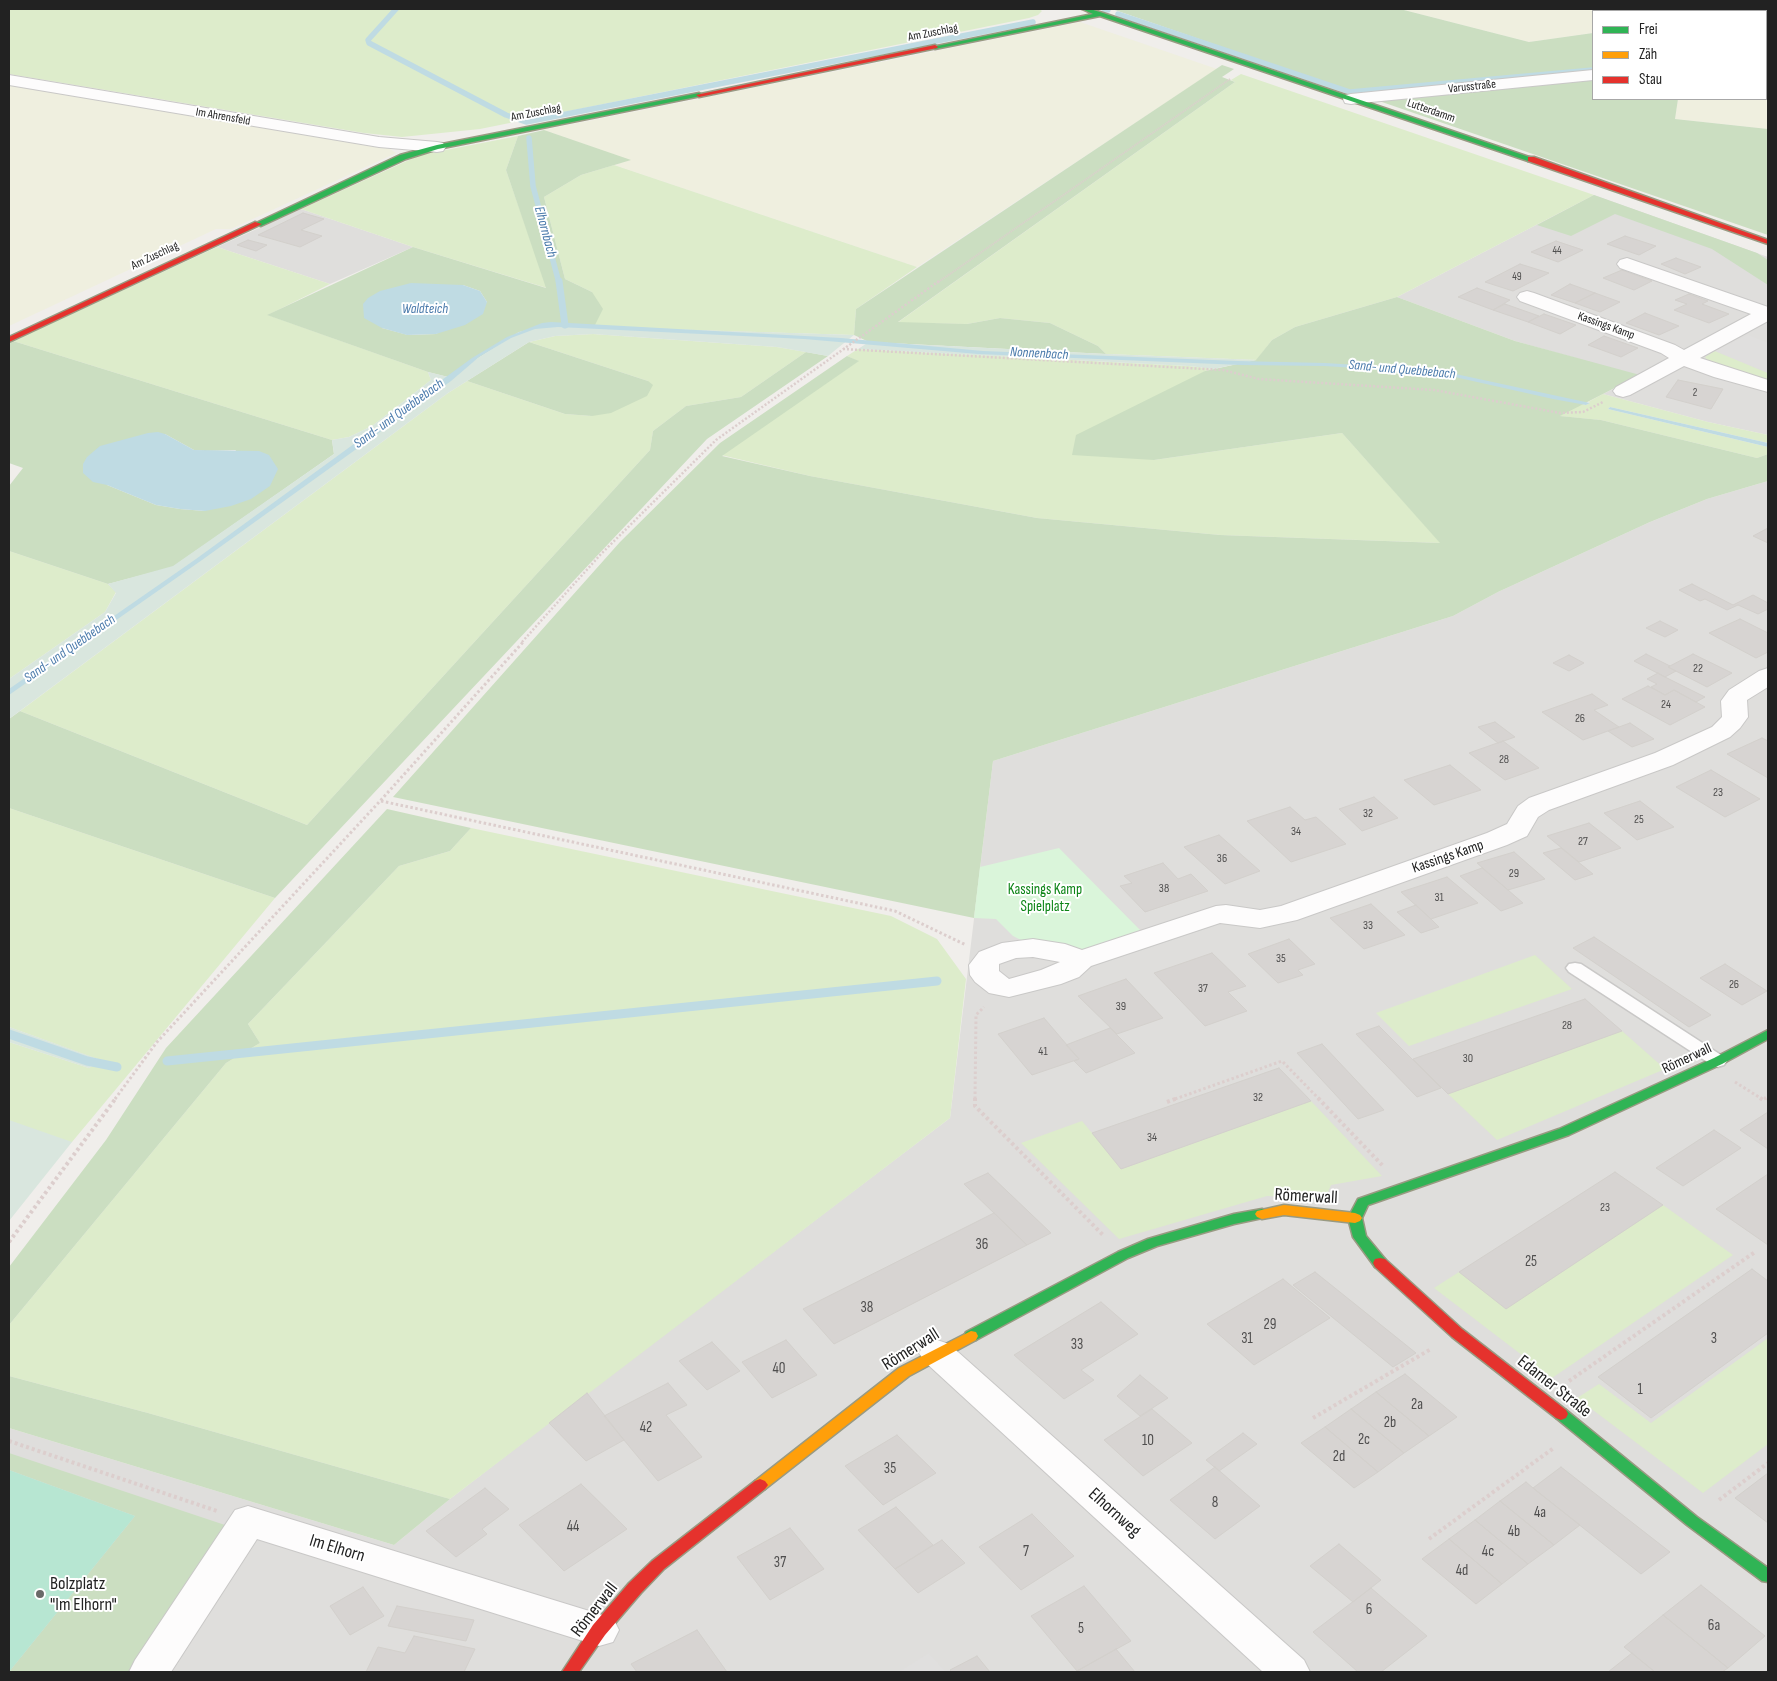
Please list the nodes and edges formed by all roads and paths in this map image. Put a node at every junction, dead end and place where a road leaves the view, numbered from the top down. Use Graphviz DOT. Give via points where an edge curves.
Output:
graph roads {
  1 [pos="1085,9"];
  2 [pos="1101,14"];
  3 [pos="1251,65"];
  4 [pos="1592,75"];
  5 [pos="9,80"];
  6 [pos="1351,99"];
  7 [pos="437,147"];
  8 [pos="1768,242"];
  9 [pos="1627,264"];
  10 [pos="1527,297"];
  11 [pos="1768,313"];
  12 [pos="9,340"];
  13 [pos="843,349"];
  14 [pos="1683,359"];
  15 [pos="1768,386"];
  16 [pos="1623,391"];
  17 [pos="1768,676"];
  18 [pos="381,800"];
  19 [pos="962,942"];
  20 [pos="1575,968"];
  21 [pos="1009,988"];
  22 [pos="1768,1034"];
  23 [pos="1713,1063"];
  24 [pos="1768,1097"];
  25 [pos="1166,1102"];
  26 [pos="1403,1186"];
  27 [pos="1355,1218"];
  28 [pos="9,1242"];
  29 [pos="1755,1252"];
  30 [pos="1123,1255"];
  31 [pos="1457,1334"];
  32 [pos="937,1353"];
  33 [pos="1542,1400"];
  34 [pos="1313,1418"];
  35 [pos="1580,1429"];
  36 [pos="9,1441"];
  37 [pos="1768,1463"];
  38 [pos="1692,1520"];
  39 [pos="248,1521"];
  40 [pos="1430,1539"];
  41 [pos="1768,1576"];
  42 [pos="599,1630"];
  43 [pos="149,1672"];
  44 [pos="570,1672"];
  45 [pos="1290,1672"];
  1 -- 2 [label="street, Lutterdamm"];
  2 -- 3 [label="street, Lutterdamm"];
  2 -- 7 [label="street, Am Zuschlag"];
  3 -- 6 [label="street, Lutterdamm"];
  3 -- 13 [label="path"];
  4 -- 6 [label="street, Varusstraße"];
  5 -- 7 [label="street, Im Ahrensfeld" via="379,142"];
  6 -- 8 [label="street, Lutterdamm"];
  7 -- 12 [label="street, Am Zuschlag" via="373,169"];
  9 -- 11 [label="street"];
  10 -- 14 [label="street, Kassings Kamp" via="1668,349"];
  11 -- 14 [label="street"];
  13 -- 16 [label="path" via="1223,370 1259,379 1434,390 1560,413 1583,412"];
  13 -- 18 [label="path" via="716,440 601,554"];
  14 -- 15 [label="street, Kassings Kamp" via="1721,374"];
  14 -- 16 [label="street"];
  17 -- 21 [label="street, Kassings Kamp" via="1738,695 1734,700 1735,717 1721,732 1664,760 1540,804 1528,812 1516,830 1497,840 1286,914 1260,919 1216,915 1081,960 1069,970 1051,977"];
  18 -- 19 [label="path" via="895,910"];
  18 -- 28 [label="path" via="157,1042"];
  20 -- 23 [label="lane"];
  21 -- 30 [label="path" via="976,1015 975,1106"];
  22 -- 23 [label="street, Römerwall"];
  23 -- 24 [label="path" via="1763,1100"];
  23 -- 26 [label="street, Römerwall" via="1564,1132"];
  25 -- 26 [label="path" via="1282,1060"];
  26 -- 27 [label="street, Römerwall" via="1363,1202"];
  27 -- 30 [label="street, Römerwall" via="1284,1210 1257,1214 1153,1242"];
  27 -- 31 [label="street, Edamer Straße" via="1360,1237 1380,1263"];
  29 -- 33 [label="path"];
  30 -- 32 [label="street, Römerwall"];
  31 -- 33 [label="street, Edamer Straße"];
  31 -- 34 [label="path"];
  32 -- 42 [label="street, Römerwall" via="904,1372 658,1565"];
  32 -- 45 [label="street, Elhornweg"];
  33 -- 35 [label="street, Edamer Straße"];
  35 -- 38 [label="street, Edamer Straße"];
  35 -- 40 [label="path"];
  36 -- 39 [label="path"];
  37 -- 38 [label="path"];
  38 -- 41 [label="street, Edamer Straße"];
  39 -- 42 [label="street, Im Elhorn"];
  39 -- 43 [label="street"];
  42 -- 44 [label="street, Römerwall"];
}
